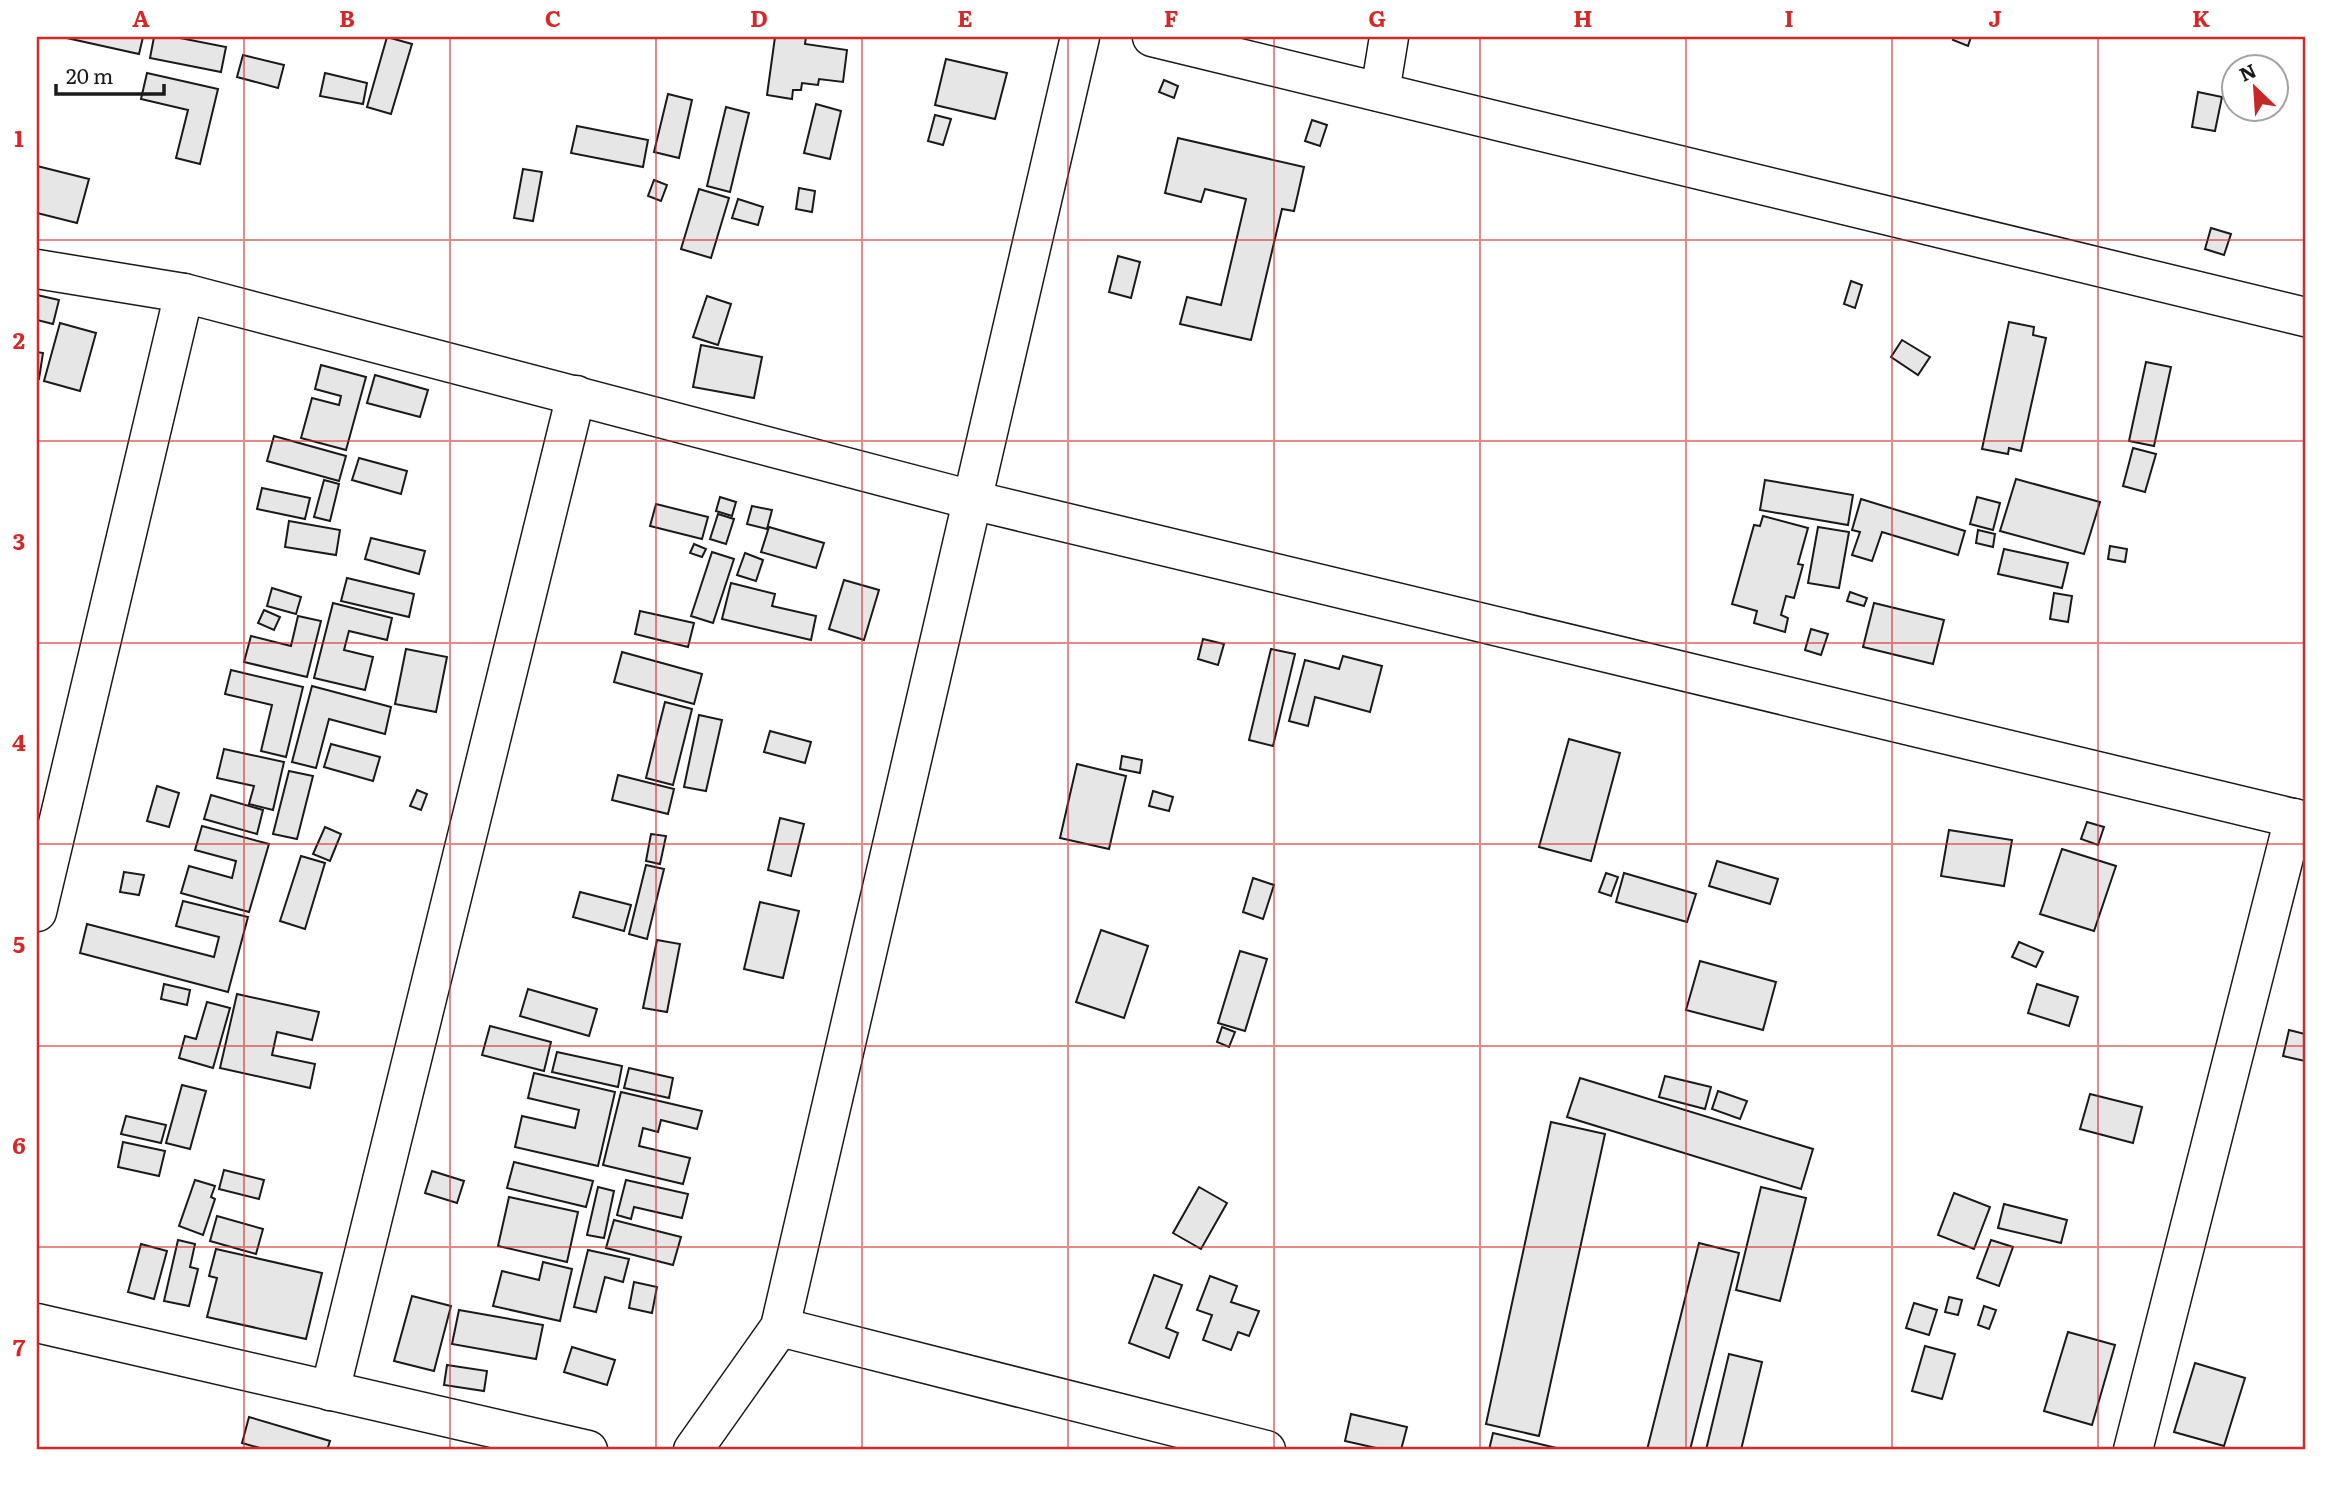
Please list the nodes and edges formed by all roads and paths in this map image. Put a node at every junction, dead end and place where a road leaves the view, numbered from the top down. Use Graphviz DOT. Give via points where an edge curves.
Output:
graph roads {
  1 [pos="1080,37"];
  2 [pos="1152,37"];
  3 [pos="1389,37"];
  4 [pos="1380,92"];
  5 [pos="37,269"];
  6 [pos="184,293"];
  7 [pos="2305,317"];
  8 [pos="576,396"];
  9 [pos="972,500"];
  10 [pos="2299,820"];
  11 [pos="37,912"];
  12 [pos="37,1324"];
  13 [pos="780,1327"];
  14 [pos="330,1391"];
  15 [pos="589,1450"];
  16 [pos="693,1450"];
  17 [pos="1266,1450"];
  18 [pos="2133,1450"];
  1 -- 9 [label="street"];
  2 -- 4 [label="street"];
  3 -- 4 [label="street"];
  4 -- 7 [label="street"];
  5 -- 6 [label="street"];
  6 -- 8 [label="street"];
  6 -- 11 [label="street"];
  8 -- 9 [label="street"];
  8 -- 14 [label="street"];
  9 -- 10 [label="street"];
  9 -- 13 [label="street"];
  10 -- 18 [label="street"];
  12 -- 14 [label="street"];
  13 -- 16 [label="street"];
  13 -- 17 [label="street"];
  14 -- 15 [label="street"];
}
